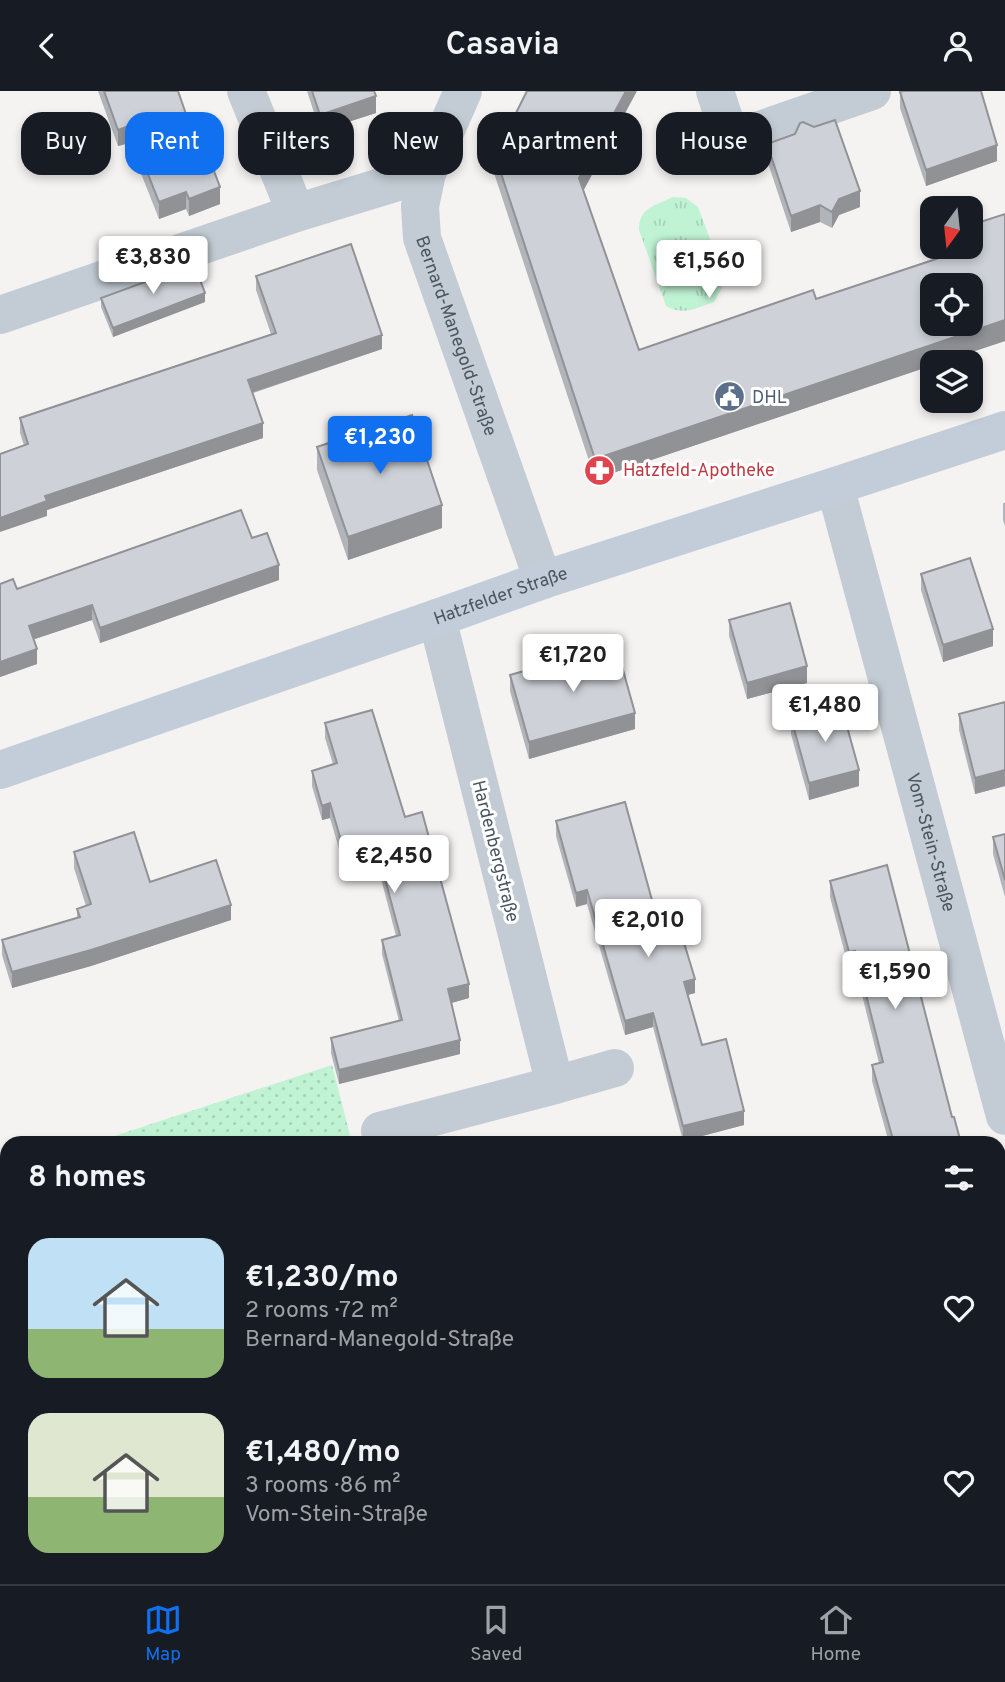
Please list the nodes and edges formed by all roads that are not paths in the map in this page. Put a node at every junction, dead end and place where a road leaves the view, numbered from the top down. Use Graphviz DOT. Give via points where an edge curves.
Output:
graph roads {
  1 [pos="246,91"];
  2 [pos="463,91"];
  3 [pos="715,91"];
  4 [pos="872,91"];
  5 [pos="454,112"];
  6 [pos="420,175"];
  7 [pos="427,175"];
  8 [pos="296,213"];
  9 [pos="0,315"];
  10 [pos="1005,429"];
  11 [pos="835,487"];
  12 [pos="543,580"];
  13 [pos="438,618"];
  14 [pos="0,769"];
  15 [pos="615,1068"];
  16 [pos="555,1084"];
  17 [pos="1005,1116"];
  18 [pos="380,1131"];
  1 -- 8 [label="street"];
  2 -- 5 [label="street, Bernard-Manegold-Straße"];
  3 -- 4 [label="street" via="731,140"];
  6 -- 8 [label="street"];
  7 -- 12 [label="street, Bernard-Manegold-Straße" via="420,206 422,239"];
  8 -- 9 [label="street"];
  10 -- 11 [label="street, Hatzfelder Straße"];
  11 -- 12 [label="street, Hatzfelder Straße"];
  11 -- 17 [label="street, Vom-Stein-Straße"];
  12 -- 13 [label="street, Hatzfelder Straße"];
  13 -- 14 [label="street, Hatzfelder Straße"];
  13 -- 16 [label="street, Hardenbergstraße"];
  15 -- 16 [label="street"];
  16 -- 18 [label="street"];
}
